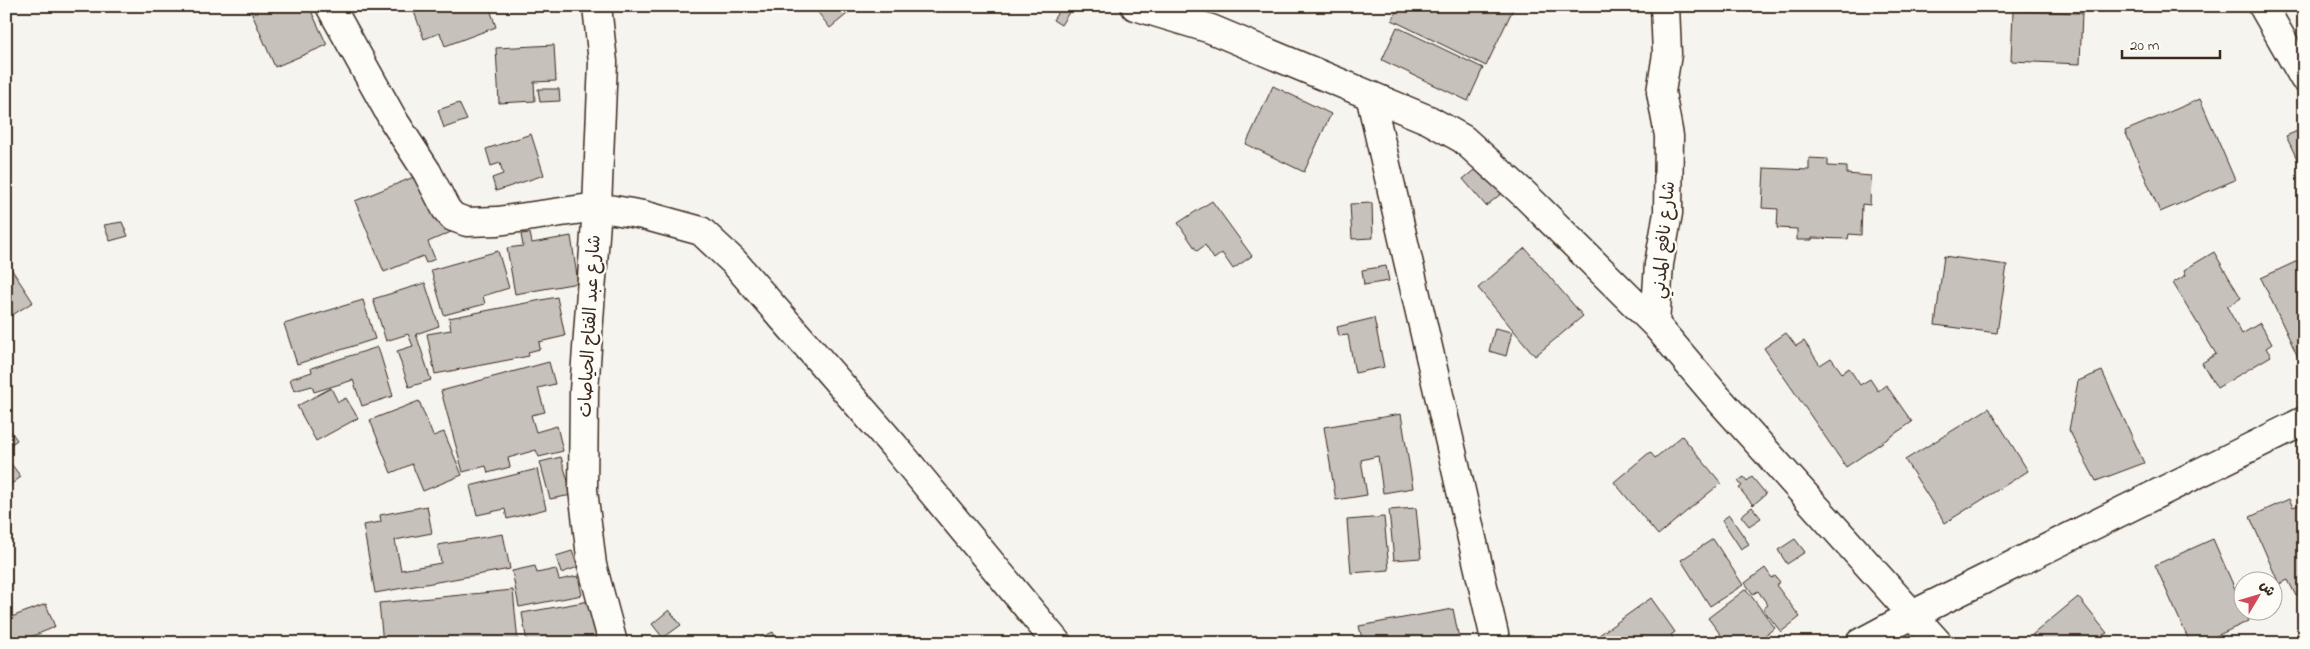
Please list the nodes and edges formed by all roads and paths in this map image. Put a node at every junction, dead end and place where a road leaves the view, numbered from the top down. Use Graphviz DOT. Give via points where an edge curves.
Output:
graph roads {
  1 [pos="330,6"];
  2 [pos="597,6"];
  3 [pos="1135,6"];
  4 [pos="1665,6"];
  5 [pos="2263,6"];
  6 [pos="2304,78"];
  7 [pos="1370,95"];
  8 [pos="597,206"];
  9 [pos="1655,324"];
  10 [pos="2304,421"];
  11 [pos="1914,614"];
  12 [pos="612,643"];
  13 [pos="1058,643"];
  14 [pos="1496,643"];
  15 [pos="1860,643"];
  16 [pos="1938,643"];
  1 -- 8 [label="street" via="394,121 453,217 467,222 498,221"];
  2 -- 8 [label="street, شارع عبد الفتاح الحياصات" via="603,62"];
  3 -- 7 [label="street" via="1211,29"];
  4 -- 9 [label="street, شارع نافع المدني" via="1667,54 1661,92 1670,136 1668,213 1659,264"];
  5 -- 6 [label="street"];
  7 -- 9 [label="street" via="1430,120 1462,139 1526,195"];
  7 -- 14 [label="street"];
  8 -- 12 [label="street, شارع عبد الفتاح الحياصات" via="584,391 583,490 592,566"];
  8 -- 13 [label="street" via="701,231 734,262 895,447"];
  9 -- 11 [label="street"];
  10 -- 11 [label="street"];
  11 -- 15 [label="street"];
  11 -- 16 [label="street"];
}
